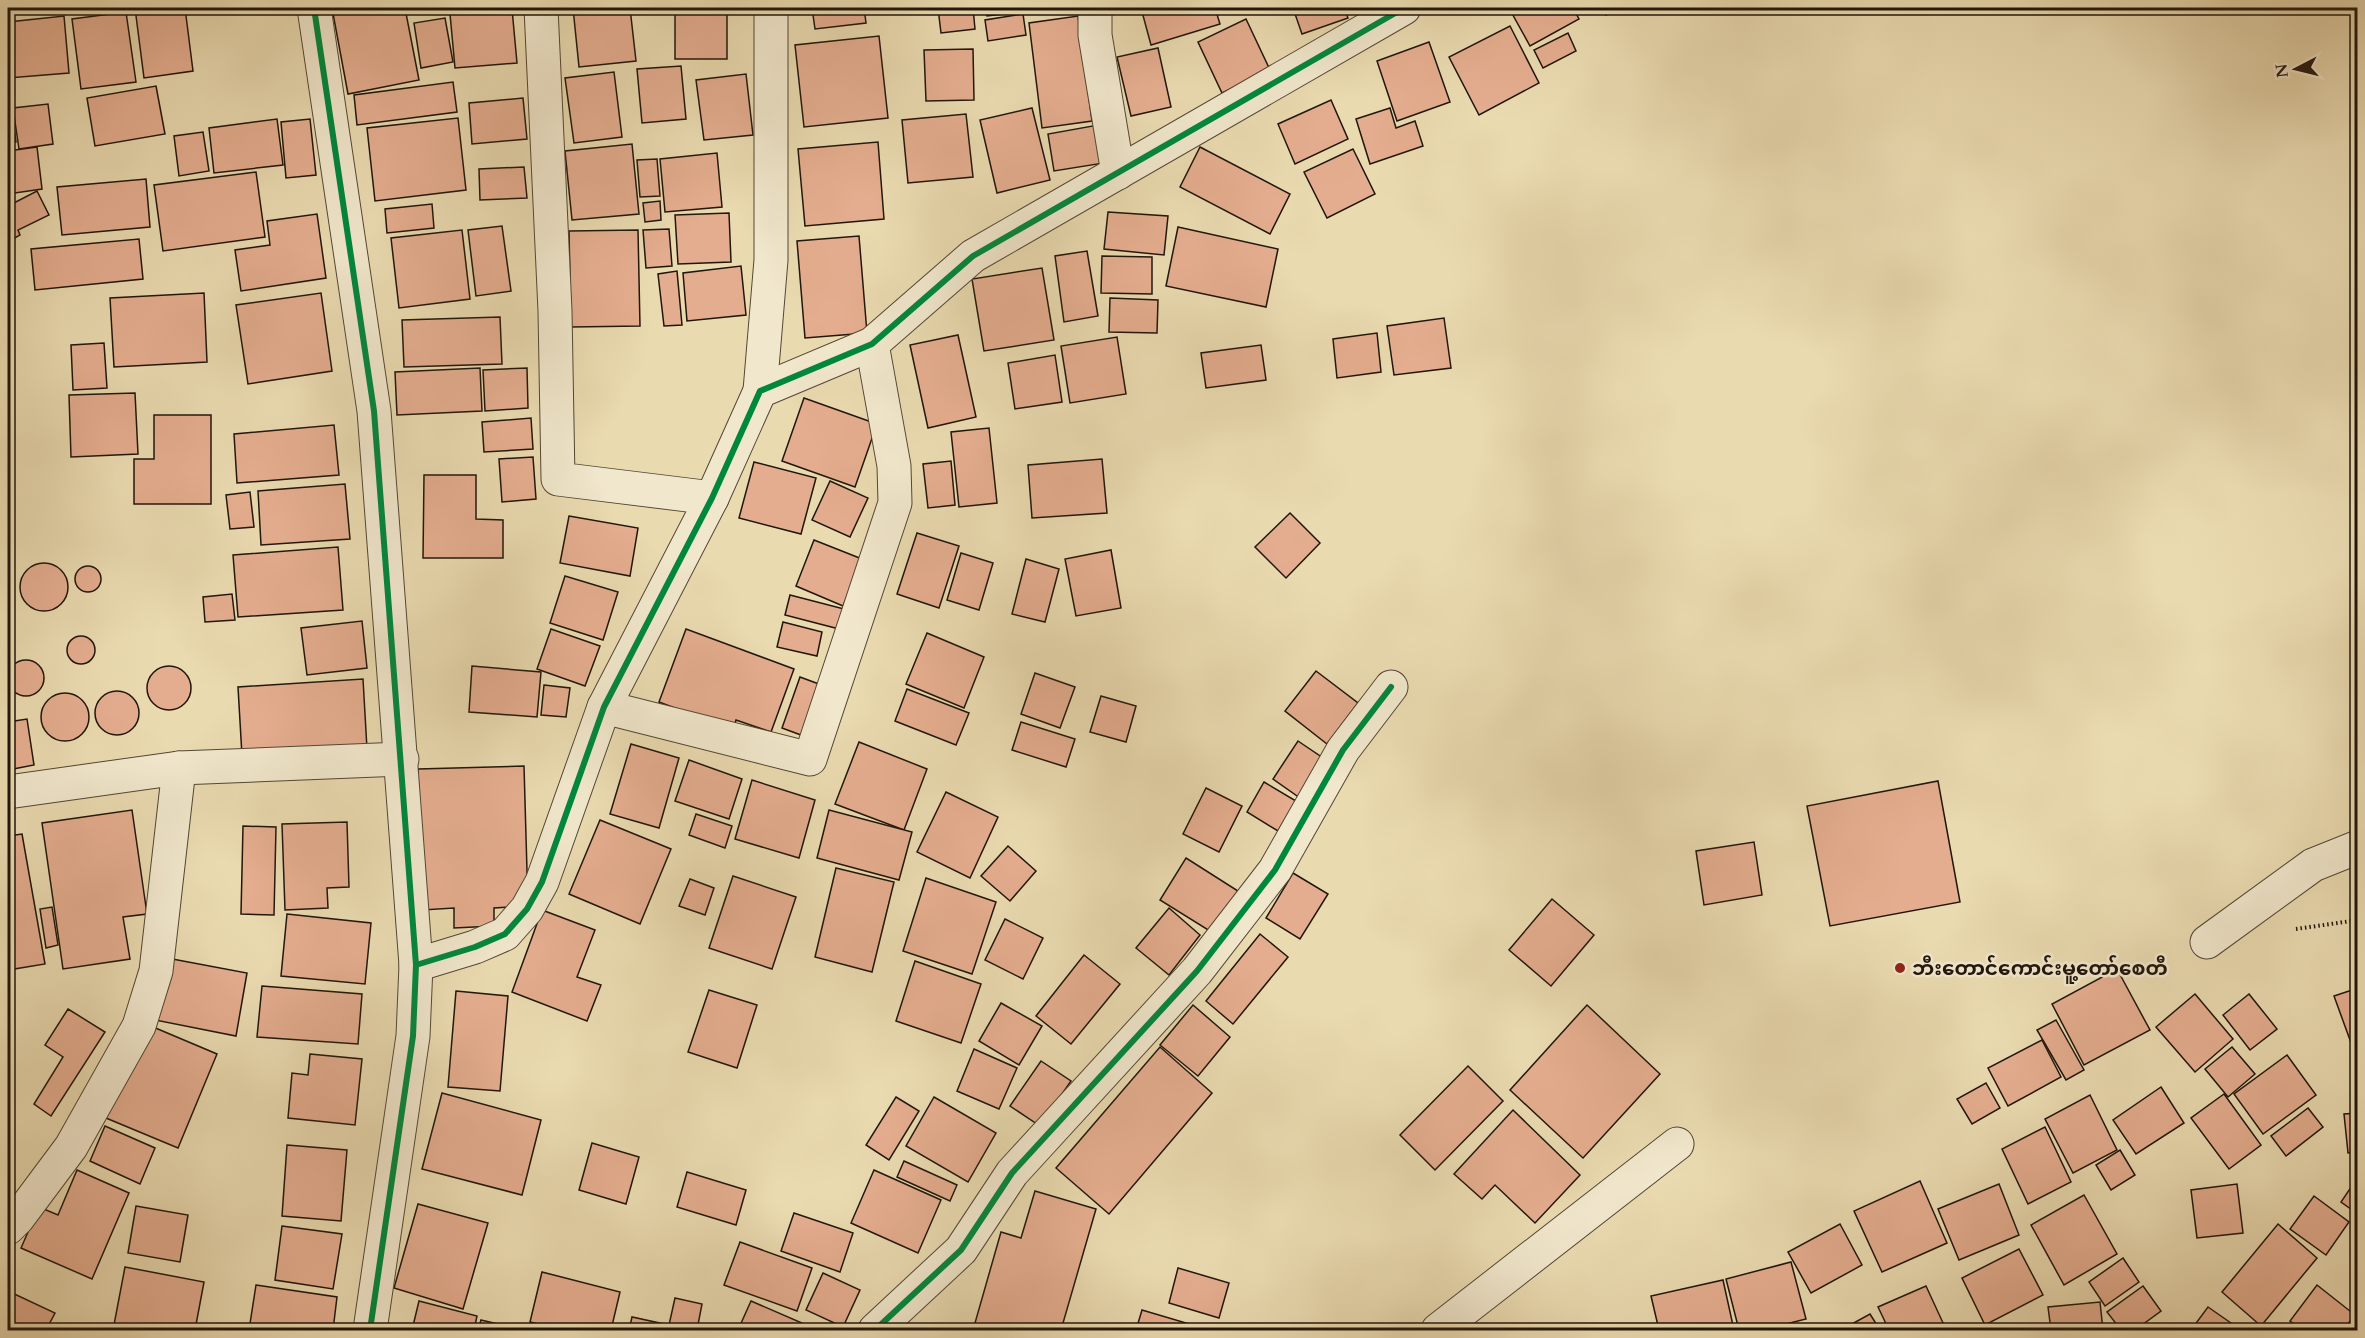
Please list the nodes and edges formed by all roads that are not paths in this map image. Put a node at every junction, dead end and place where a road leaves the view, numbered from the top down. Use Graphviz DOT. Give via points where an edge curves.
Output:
graph roads {
  1 [pos="315,8"];
  2 [pos="540,8"];
  3 [pos="771,8"];
  4 [pos="1095,8"];
  5 [pos="1404,8"];
  6 [pos="1374,16"];
  7 [pos="1118,173"];
  8 [pos="872,344"];
  9 [pos="760,391"];
  10 [pos="712,498"];
  11 [pos="1391,687"];
  12 [pos="604,707"];
  13 [pos="402,759"];
  14 [pos="179,768"];
  15 [pos="8,792"];
  16 [pos="2358,847"];
  17 [pos="2207,942"];
  18 [pos="416,965"];
  19 [pos="1677,1144"];
  20 [pos="8,1228"];
  21 [pos="370,1330"];
  22 [pos="875,1330"];
  23 [pos="1438,1330"];
  1 -- 13 [label="street" via="374,411"];
  2 -- 10 [label="street" via="555,311 558,480"];
  3 -- 9 [label="street" via="771,260"];
  4 -- 7 [label="street" via="1095,35"];
  5 -- 6 [label="street"];
  6 -- 7 [label="street"];
  7 -- 8 [label="street" via="973,256"];
  8 -- 9 [label="street"];
  8 -- 12 [label="street" via="894,466 895,503 810,759"];
  9 -- 10 [label="street"];
  10 -- 12 [label="street"];
  11 -- 22 [label="street" via="1343,750 1275,870 1197,971 1012,1173 961,1250"];
  12 -- 18 [label="street" via="542,882 527,909 505,933 476,947"];
  13 -- 14 [label="street"];
  13 -- 18 [label="street"];
  14 -- 15 [label="street"];
  14 -- 20 [label="street" via="156,971 138,1026 71,1147"];
  16 -- 17 [label="street" via="2313,866"];
  18 -- 21 [label="street" via="413,1036"];
  19 -- 23 [label="street"];
}
